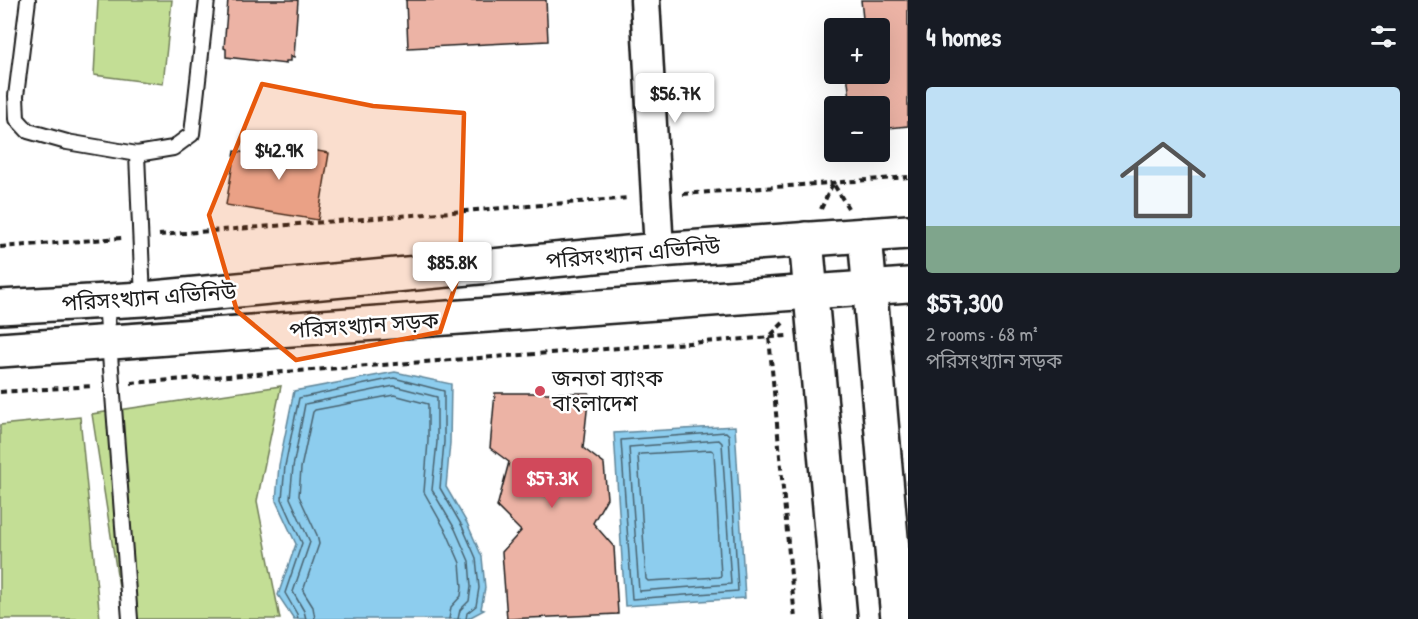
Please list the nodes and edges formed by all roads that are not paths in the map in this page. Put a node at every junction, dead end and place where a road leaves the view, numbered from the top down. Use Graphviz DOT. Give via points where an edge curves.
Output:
graph roads {
  1 [pos="28,0"];
  2 [pos="207,0"];
  3 [pos="645,0"];
  4 [pos="137,154"];
  5 [pos="908,232"];
  6 [pos="865,235"];
  7 [pos="806,239"];
  8 [pos="659,250"];
  9 [pos="908,285"];
  10 [pos="869,288"];
  11 [pos="811,293"];
  12 [pos="143,299"];
  13 [pos="106,302"];
  14 [pos="0,307"];
  15 [pos="108,344"];
  16 [pos="0,350"];
  17 [pos="130,619"];
  18 [pos="840,619"];
  19 [pos="898,619"];
  1 -- 4 [label="lane" via="16,96 17,119 28,131"];
  2 -- 4 [label="lane" via="192,134 173,148"];
  3 -- 8 [label="street"];
  4 -- 12 [label="lane"];
  5 -- 6 [label="street, পরিসংখ্যান এভিনিউ"];
  6 -- 7 [label="street, পরিসংখ্যান এভিনিউ"];
  6 -- 10 [label="street"];
  7 -- 8 [label="street, পরিসংখ্যান এভিনিউ"];
  7 -- 11 [label="street"];
  8 -- 12 [label="street, পরিসংখ্যান এভিনিউ"];
  9 -- 10 [label="street, পরিসংখ্যান সড়ক"];
  10 -- 11 [label="street, পরিসংখ্যান সড়ক"];
  10 -- 19 [label="street"];
  11 -- 15 [label="street, পরিসংখ্যান সড়ক"];
  11 -- 18 [label="street"];
  12 -- 13 [label="street, পরিসংখ্যান এভিনিউ"];
  13 -- 14 [label="street, পরিসংখ্যান এভিনিউ"];
  13 -- 15 [label="lane"];
  15 -- 16 [label="street, পরিসংখ্যান সড়ক"];
  15 -- 17 [label="lane"];
}
